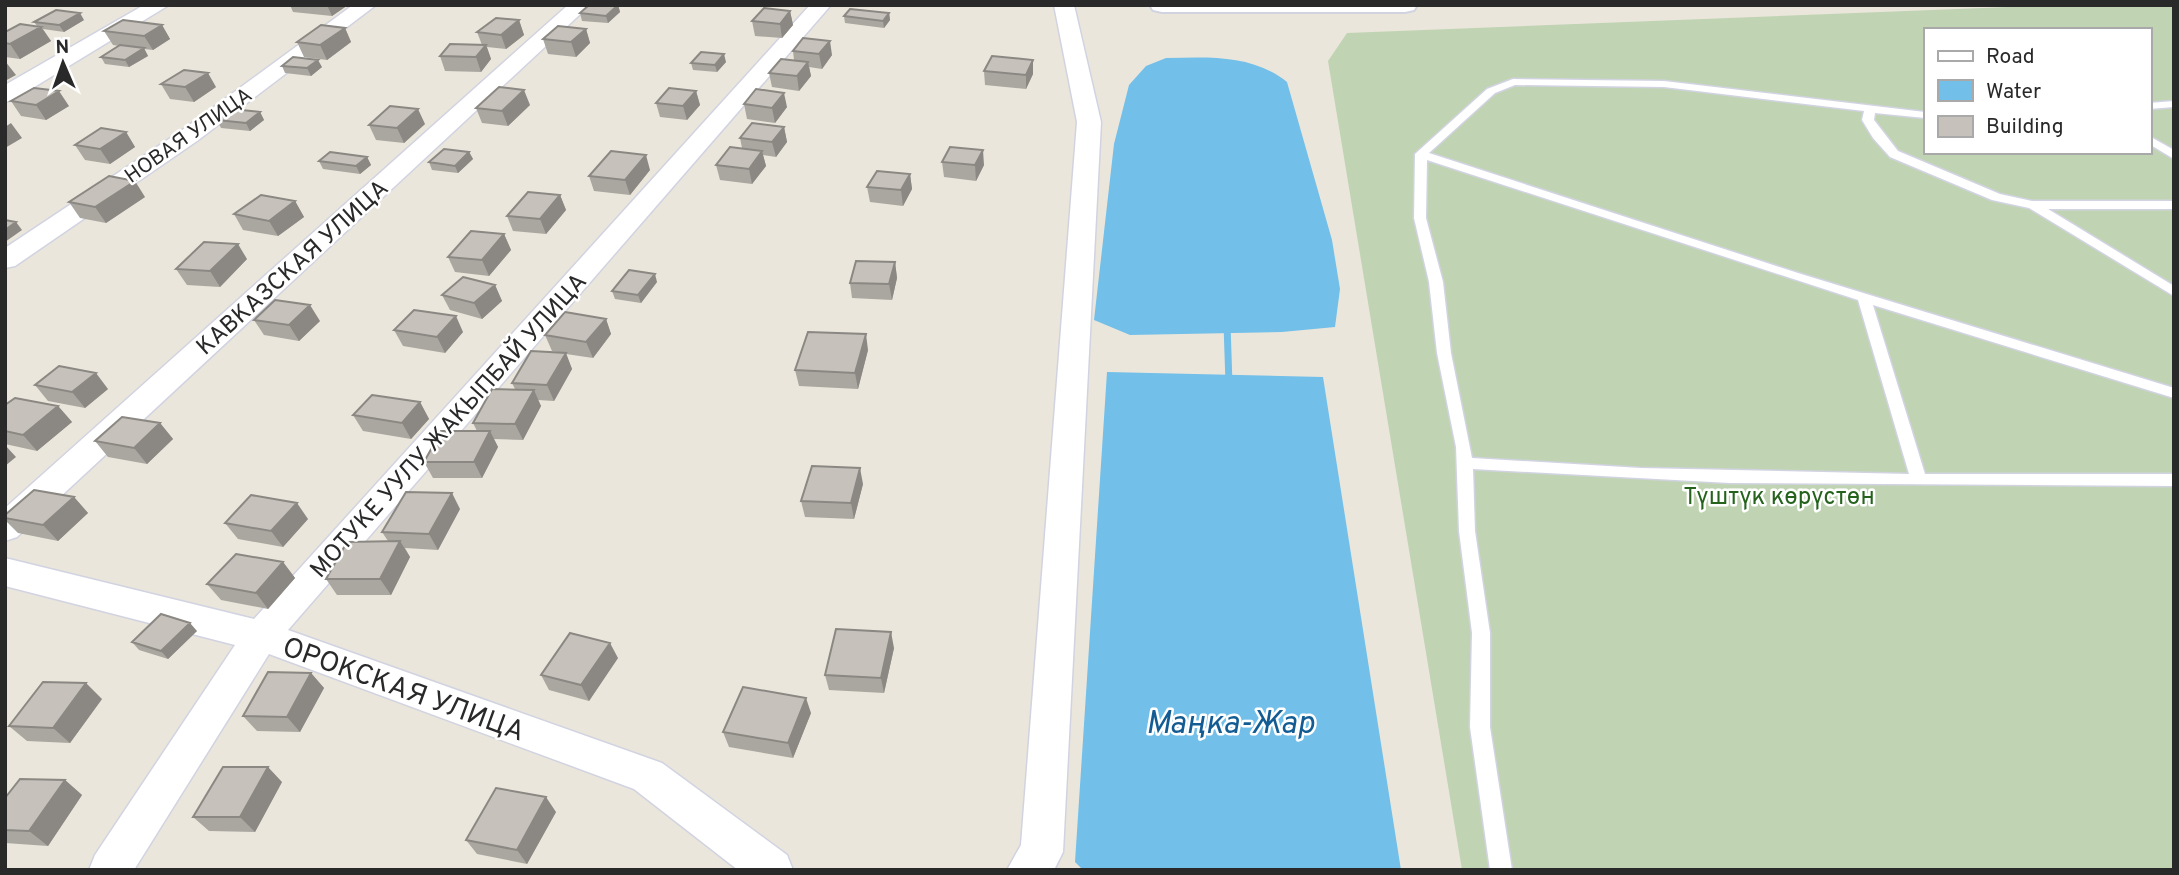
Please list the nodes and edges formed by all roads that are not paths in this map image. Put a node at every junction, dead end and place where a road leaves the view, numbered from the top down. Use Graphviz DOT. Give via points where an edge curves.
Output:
graph roads {
  1 [pos="159,5"];
  2 [pos="366,5"];
  3 [pos="580,5"];
  4 [pos="821,5"];
  5 [pos="1064,5"];
  6 [pos="1162,5"];
  7 [pos="1405,5"];
  8 [pos="1314,6"];
  9 [pos="5,95"];
  10 [pos="2174,104"];
  11 [pos="2151,106"];
  12 [pos="1870,110"];
  13 [pos="1924,115"];
  14 [pos="2151,140"];
  15 [pos="1421,154"];
  16 [pos="2174,155"];
  17 [pos="2032,205"];
  18 [pos="2174,205"];
  19 [pos="5,260"];
  20 [pos="2174,292"];
  21 [pos="1864,298"];
  22 [pos="2174,393"];
  23 [pos="1464,463"];
  24 [pos="1919,480"];
  25 [pos="2174,480"];
  26 [pos="5,528"];
  27 [pos="5,572"];
  28 [pos="261,636"];
  29 [pos="110,870"];
  30 [pos="772,870"];
  31 [pos="1028,870"];
  32 [pos="1501,870"];
  1 -- 9 [label="street"];
  2 -- 19 [label="street, НОВАЯ УЛИЦА" via="189,136"];
  3 -- 26 [label="street, КАВКАЗСКАЯ УЛИЦА"];
  4 -- 28 [label="street, МОТУКЕ УУЛУ ЖАКЫПБАЙ УЛИЦА"];
  5 -- 31 [label="street" via="1090,121 1042,852"];
  6 -- 8 [label="street"];
  7 -- 8 [label="street"];
  10 -- 11 [label="lane"];
  12 -- 13 [label="lane"];
  12 -- 15 [label="lane" via="1664,84 1513,82 1491,91"];
  12 -- 17 [label="lane" via="1868,120 1894,154 1996,197"];
  14 -- 16 [label="lane"];
  15 -- 21 [label="lane"];
  15 -- 23 [label="lane" via="1420,218 1436,282"];
  17 -- 18 [label="lane"];
  17 -- 20 [label="lane"];
  21 -- 22 [label="lane"];
  21 -- 24 [label="lane"];
  23 -- 24 [label="lane" via="1567,471"];
  23 -- 32 [label="lane" via="1467,531 1481,634 1480,727"];
  24 -- 25 [label="lane"];
  27 -- 28 [label="street, ОРОКСКАЯ УЛИЦА"];
  28 -- 29 [label="street, МОТУКЕ УУЛУ ЖАКЫПБАЙ УЛИЦА"];
  28 -- 30 [label="street, ОРОКСКАЯ УЛИЦА" via="648,776"];
}
